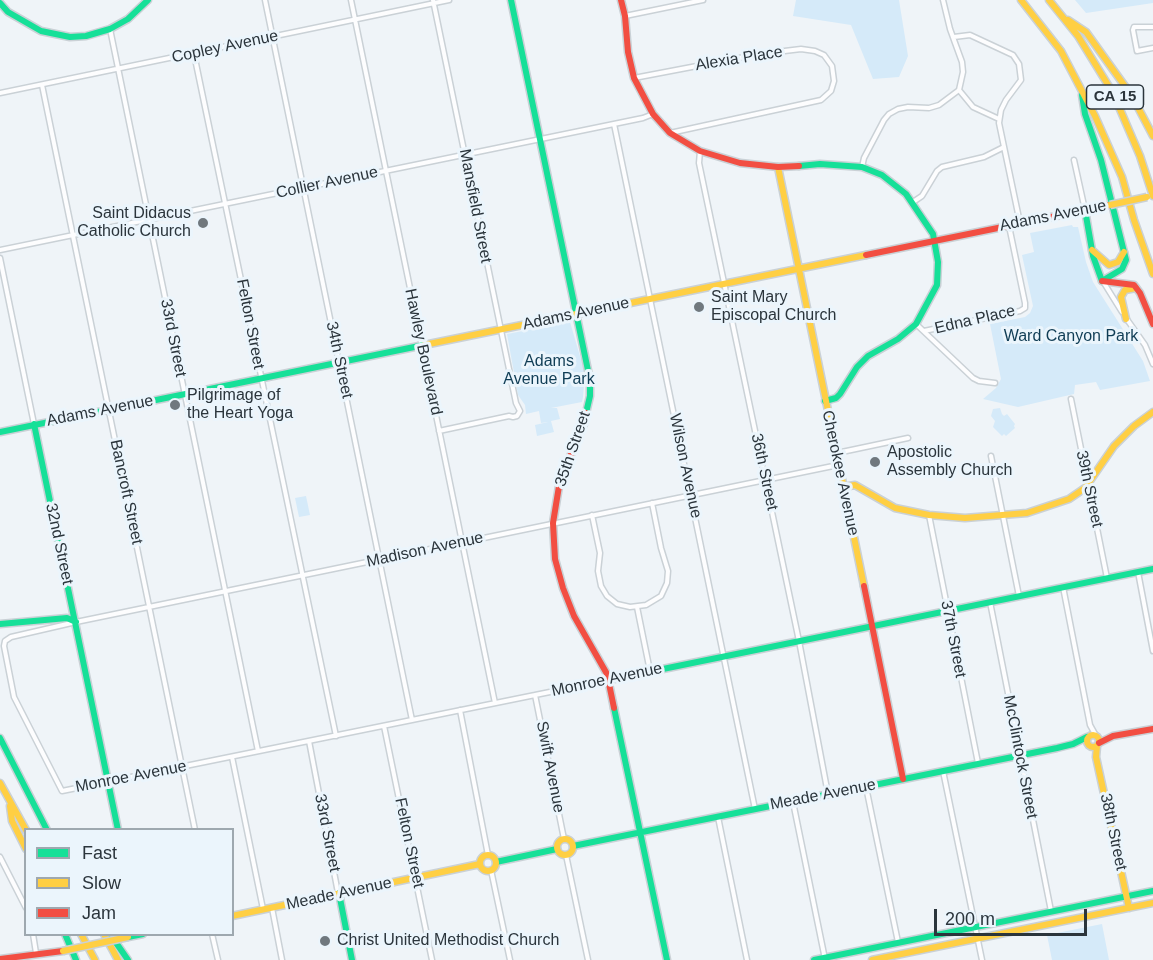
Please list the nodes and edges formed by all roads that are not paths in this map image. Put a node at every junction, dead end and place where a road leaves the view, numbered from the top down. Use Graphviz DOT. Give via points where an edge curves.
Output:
graph roads {
  1 [pos="148,0"];
  2 [pos="265,0"];
  3 [pos="351,0"];
  4 [pos="449,0"];
  5 [pos="511,0"];
  6 [pos="621,0"];
  7 [pos="703,0"];
  8 [pos="943,0"];
  9 [pos="1021,0"];
  10 [pos="1049,0"];
  11 [pos="434,2"];
  12 [pos="0,3"];
  13 [pos="625,16"];
  14 [pos="1063,16"];
  15 [pos="355,19"];
  16 [pos="1153,27"];
  17 [pos="110,30"];
  18 [pos="273,36"];
  19 [pos="954,37"];
  20 [pos="1153,48"];
  21 [pos="194,54"];
  22 [pos="118,70"];
  23 [pos="634,78"];
  24 [pos="42,85"];
  25 [pos="1080,88"];
  26 [pos="959,90"];
  27 [pos="0,93"];
  28 [pos="653,114"];
  29 [pos="999,119"];
  30 [pos="614,124"];
  31 [pos="670,133"];
  32 [pos="1153,136"];
  33 [pos="539,139"];
  34 [pos="1004,147"];
  35 [pos="700,151"];
  36 [pos="465,154"];
  37 [pos="1074,160"];
  38 [pos="778,167"];
  39 [pos="862,167"];
  40 [pos="386,171"];
  41 [pos="303,188"];
  42 [pos="1153,196"];
  43 [pos="913,202"];
  44 [pos="225,204"];
  45 [pos="1085,210"];
  46 [pos="148,219"];
  47 [pos="1020,223"];
  48 [pos="1008,225"];
  49 [pos="73,235"];
  50 [pos="935,240"];
  51 [pos="0,250"];
  52 [pos="1092,250"];
  53 [pos="1124,250"];
  54 [pos="0,258"];
  55 [pos="799,268"];
  56 [pos="1153,274"];
  57 [pos="1102,281"];
  58 [pos="724,283"];
  59 [pos="1136,288"];
  60 [pos="650,298"];
  61 [pos="575,314"];
  62 [pos="1126,319"];
  63 [pos="916,324"];
  64 [pos="1153,324"];
  65 [pos="501,329"];
  66 [pos="924,332"];
  67 [pos="422,345"];
  68 [pos="339,362"];
  69 [pos="1153,364"];
  70 [pos="261,379"];
  71 [pos="994,383"];
  72 [pos="184,394"];
  73 [pos="1071,399"];
  74 [pos="825,401"];
  75 [pos="109,410"];
  76 [pos="1153,412"];
  77 [pos="34,424"];
  78 [pos="439,431"];
  79 [pos="0,432"];
  80 [pos="908,438"];
  81 [pos="836,453"];
  82 [pos="992,456"];
  83 [pos="838,465"];
  84 [pos="766,480"];
  85 [pos="1088,483"];
  86 [pos="843,487"];
  87 [pos="692,495"];
  88 [pos="652,503"];
  89 [pos="592,515"];
  90 [pos="929,515"];
  91 [pos="1003,515"];
  92 [pos="553,523"];
  93 [pos="462,542"];
  94 [pos="379,559"];
  95 [pos="1153,569"];
  96 [pos="1138,572"];
  97 [pos="303,575"];
  98 [pos="1107,578"];
  99 [pos="1064,587"];
  100 [pos="225,591"];
  101 [pos="1019,596"];
  102 [pos="990,602"];
  103 [pos="149,606"];
  104 [pos="637,607"];
  105 [pos="947,611"];
  106 [pos="76,621"];
  107 [pos="0,624"];
  108 [pos="872,627"];
  109 [pos="799,641"];
  110 [pos="1153,651"];
  111 [pos="725,657"];
  112 [pos="650,672"];
  113 [pos="609,680"];
  114 [pos="535,695"];
  115 [pos="495,703"];
  116 [pos="460,710"];
  117 [pos="412,720"];
  118 [pos="384,726"];
  119 [pos="1152,728"];
  120 [pos="336,736"];
  121 [pos="1092,736"];
  122 [pos="1113,736"];
  123 [pos="0,738"];
  124 [pos="309,741"];
  125 [pos="1073,744"];
  126 [pos="1094,745"];
  127 [pos="258,751"];
  128 [pos="1020,755"];
  129 [pos="232,757"];
  130 [pos="978,764"];
  131 [pos="182,767"];
  132 [pos="943,771"];
  133 [pos="903,779"];
  134 [pos="108,782"];
  135 [pos="0,783"];
  136 [pos="866,787"];
  137 [pos="62,791"];
  138 [pos="828,794"];
  139 [pos="10,801"];
  140 [pos="792,801"];
  141 [pos="755,809"];
  142 [pos="718,817"];
  143 [pos="25,828"];
  144 [pos="46,828"];
  145 [pos="118,828"];
  146 [pos="195,828"];
  147 [pos="640,832"];
  148 [pos="564,839"];
  149 [pos="24,845"];
  150 [pos="573,846"];
  151 [pos="557,849"];
  152 [pos="488,855"];
  153 [pos="566,855"];
  154 [pos="0,857"];
  155 [pos="496,861"];
  156 [pos="480,864"];
  157 [pos="491,870"];
  158 [pos="416,878"];
  159 [pos="1153,891"];
  160 [pos="339,893"];
  161 [pos="1126,896"];
  162 [pos="1153,903"];
  163 [pos="24,904"];
  164 [pos="272,908"];
  165 [pos="1129,908"];
  166 [pos="263,909"];
  167 [pos="1051,912"];
  168 [pos="234,916"];
  169 [pos="976,927"];
  170 [pos="33,936"];
  171 [pos="66,936"];
  172 [pos="82,936"];
  173 [pos="105,936"];
  174 [pos="111,936"];
  175 [pos="134,936"];
  176 [pos="212,936"];
  177 [pos="978,939"];
  178 [pos="898,943"];
  179 [pos="52,952"];
  180 [pos="37,957"];
  181 [pos="901,957"];
  182 [pos="0,959"];
  183 [pos="825,959"];
  184 [pos="56,960"];
  185 [pos="76,960"];
  186 [pos="94,960"];
  187 [pos="118,960"];
  188 [pos="128,960"];
  189 [pos="218,960"];
  190 [pos="282,960"];
  191 [pos="352,960"];
  192 [pos="432,960"];
  193 [pos="510,960"];
  194 [pos="588,960"];
  195 [pos="668,960"];
  196 [pos="747,960"];
  197 [pos="814,960"];
  198 [pos="872,960"];
  199 [pos="982,960"];
  1 -- 17 [label="main road"];
  2 -- 18 [label="street, 34th Street"];
  3 -- 15 [label="street, Hawley Boulevard"];
  4 -- 11 [label="street, Copley Avenue"];
  5 -- 33 [label="main road, 35th Street"];
  6 -- 13 [label="main road"];
  7 -- 13 [label="street"];
  8 -- 19 [label="street"];
  9 -- 25 [label="main road, CA 15" via="1061,51"];
  10 -- 14 [label="main road, CA 15"];
  11 -- 15 [label="street, Copley Avenue"];
  11 -- 36 [label="street, Mansfield Street"];
  12 -- 17 [label="main road" via="25,23 58,36 86,36"];
  13 -- 23 [label="main road"];
  14 -- 32 [label="main road" via="1086,32 1132,96"];
  14 -- 42 [label="main road, CA 15" via="1113,93"];
  15 -- 18 [label="street, Copley Avenue"];
  15 -- 40 [label="street, Hawley Boulevard"];
  16 -- 20 [label="street" via="1132,30 1137,51"];
  17 -- 22 [label="street, 33rd Street"];
  18 -- 21 [label="street, Copley Avenue"];
  18 -- 41 [label="street, 34th Street"];
  19 -- 26 [label="street" via="963,72"];
  19 -- 29 [label="street" via="970,35 1013,56 1019,64 1021,80 1006,100"];
  21 -- 22 [label="street, Copley Avenue"];
  21 -- 44 [label="street, Felton Street"];
  22 -- 24 [label="street, Copley Avenue"];
  22 -- 46 [label="street, 33rd Street"];
  23 -- 28 [label="main road"];
  23 -- 31 [label="street, Alexia Place" via="759,54 801,50 824,55 832,66 831,91 821,100"];
  24 -- 27 [label="street, Copley Avenue"];
  24 -- 49 [label="street, Bancroft Street"];
  25 -- 53 [label="main road"];
  25 -- 56 [label="main road, CA 15" via="1122,177"];
  26 -- 29 [label="street" via="973,107"];
  26 -- 39 [label="street" via="939,105 908,107 890,114"];
  28 -- 30 [label="street, Collier Avenue"];
  28 -- 31 [label="main road"];
  29 -- 34 [label="street"];
  30 -- 33 [label="street, Collier Avenue"];
  30 -- 60 [label="street, Wilson Avenue"];
  31 -- 35 [label="main road"];
  33 -- 36 [label="street, Collier Avenue"];
  33 -- 61 [label="main road, 35th Street"];
  34 -- 43 [label="street" via="984,157 942,167 922,196"];
  34 -- 47 [label="street"];
  35 -- 38 [label="main road" via="740,163"];
  35 -- 58 [label="street, 36th Street" via="699,163"];
  36 -- 40 [label="street, Collier Avenue"];
  36 -- 65 [label="street, Mansfield Street"];
  37 -- 45 [label="street"];
  38 -- 39 [label="main road"];
  38 -- 55 [label="main road, Cherokee Avenue"];
  39 -- 43 [label="main road" via="896,184"];
  40 -- 41 [label="street, Collier Avenue"];
  40 -- 67 [label="street, Hawley Boulevard"];
  41 -- 44 [label="street, Collier Avenue"];
  41 -- 68 [label="street, 34th Street"];
  42 -- 45 [label="main road, Adams Avenue, bridge"];
  43 -- 50 [label="main road"];
  44 -- 46 [label="street, Collier Avenue"];
  44 -- 70 [label="street, Felton Street"];
  45 -- 47 [label="main road, Adams Avenue"];
  45 -- 52 [label="main road"];
  46 -- 49 [label="street, Collier Avenue"];
  46 -- 72 [label="street, 33rd Street"];
  47 -- 48 [label="main road, Adams Avenue"];
  48 -- 50 [label="main road, Adams Avenue"];
  48 -- 66 [label="street, Edna Place" via="1025,308"];
  49 -- 51 [label="street, Collier Avenue"];
  49 -- 75 [label="street, Bancroft Street"];
  50 -- 55 [label="main road, Adams Avenue"];
  50 -- 63 [label="main road" via="937,285"];
  52 -- 53 [label="main road" via="1109,265 1122,258"];
  52 -- 57 [label="main road"];
  53 -- 57 [label="main road" via="1125,264"];
  54 -- 77 [label="street, 32nd Street"];
  55 -- 58 [label="main road, Adams Avenue"];
  55 -- 74 [label="main road, Cherokee Avenue"];
  57 -- 59 [label="main road"];
  57 -- 62 [label="street"];
  58 -- 60 [label="main road, Adams Avenue"];
  58 -- 84 [label="street, 36th Street"];
  59 -- 62 [label="main road" via="1125,290 1121,297"];
  59 -- 64 [label="main road"];
  60 -- 61 [label="main road, Adams Avenue"];
  60 -- 87 [label="street, Wilson Avenue"];
  61 -- 65 [label="main road, Adams Avenue"];
  61 -- 92 [label="main road, 35th Street" via="590,396 584,424 560,480"];
  62 -- 69 [label="street"];
  63 -- 66 [label="street"];
  63 -- 74 [label="main road" via="868,357 840,394"];
  65 -- 67 [label="main road, Adams Avenue"];
  65 -- 78 [label="street, Mansfield Street" via="520,411 517,416"];
  66 -- 71 [label="street" via="973,378"];
  67 -- 68 [label="main road, Adams Avenue"];
  67 -- 78 [label="street, Hawley Boulevard"];
  68 -- 70 [label="main road, Adams Avenue"];
  68 -- 94 [label="street, 34th Street"];
  70 -- 72 [label="main road, Adams Avenue"];
  70 -- 97 [label="street, Felton Street"];
  72 -- 75 [label="main road, Adams Avenue"];
  72 -- 100 [label="street, 33rd Street"];
  73 -- 85 [label="street, 39th Street"];
  74 -- 81 [label="main road, Cherokee Avenue"];
  75 -- 77 [label="main road, Adams Avenue"];
  75 -- 103 [label="street, Bancroft Street"];
  76 -- 85 [label="main road" via="1123,436"];
  77 -- 79 [label="main road, Adams Avenue"];
  77 -- 106 [label="main road, 32nd Street"];
  78 -- 93 [label="street, Hawley Boulevard"];
  80 -- 81 [label="street"];
  81 -- 83 [label="main road, Cherokee Avenue"];
  82 -- 91 [label="street"];
  83 -- 84 [label="street, Madison Avenue"];
  83 -- 86 [label="main road, Cherokee Avenue"];
  84 -- 87 [label="street, Madison Avenue"];
  84 -- 109 [label="street, 36th Street"];
  85 -- 91 [label="main road" via="1069,499 1047,508"];
  85 -- 98 [label="street, 39th Street"];
  86 -- 90 [label="main road" via="855,485 895,507"];
  86 -- 108 [label="main road, Cherokee Avenue"];
  87 -- 88 [label="street, Madison Avenue"];
  87 -- 111 [label="street, Wilson Avenue"];
  88 -- 89 [label="street, Madison Avenue"];
  88 -- 104 [label="street" via="668,571 667,583 657,600"];
  89 -- 92 [label="street, Madison Avenue"];
  89 -- 104 [label="street" via="600,553 601,586 616,604"];
  90 -- 91 [label="main road"];
  90 -- 105 [label="street, 37th Street"];
  91 -- 101 [label="street"];
  92 -- 93 [label="street, Madison Avenue"];
  92 -- 113 [label="main road, 35th Street" via="555,559 566,597"];
  93 -- 94 [label="street, Madison Avenue"];
  93 -- 115 [label="street, Hawley Boulevard"];
  94 -- 97 [label="street, Madison Avenue"];
  94 -- 117 [label="street, 34th Street"];
  95 -- 96 [label="main road, Monroe Avenue"];
  96 -- 98 [label="main road, Monroe Avenue"];
  96 -- 110 [label="street"];
  97 -- 100 [label="street, Madison Avenue"];
  97 -- 120 [label="street, Felton Street"];
  98 -- 99 [label="main road, Monroe Avenue"];
  99 -- 101 [label="main road, Monroe Avenue"];
  99 -- 121 [label="street"];
  100 -- 103 [label="street, Madison Avenue"];
  100 -- 127 [label="street, 33rd Street"];
  101 -- 102 [label="main road, Monroe Avenue"];
  102 -- 105 [label="main road, Monroe Avenue"];
  102 -- 128 [label="street, McClintock Street"];
  103 -- 106 [label="street, Madison Avenue"];
  103 -- 131 [label="street, Bancroft Street"];
  104 -- 112 [label="street"];
  105 -- 108 [label="main road, Monroe Avenue"];
  105 -- 130 [label="street, 37th Street"];
  106 -- 107 [label="main road" via="57,618"];
  106 -- 134 [label="main road, 32nd Street"];
  106 -- 137 [label="street, Madison Avenue" via="11,637 4,646 14,697"];
  108 -- 109 [label="main road, Monroe Avenue"];
  108 -- 133 [label="main road, Cherokee Avenue"];
  109 -- 111 [label="main road, Monroe Avenue"];
  109 -- 138 [label="street, 36th Street"];
  111 -- 112 [label="main road, Monroe Avenue"];
  111 -- 141 [label="street, Wilson Avenue"];
  112 -- 113 [label="main road, Monroe Avenue"];
  113 -- 114 [label="street, Monroe Avenue"];
  113 -- 147 [label="main road, 35th Street"];
  114 -- 115 [label="street, Monroe Avenue"];
  114 -- 148 [label="street, Swift Avenue"];
  115 -- 116 [label="street, Monroe Avenue"];
  116 -- 117 [label="street, Monroe Avenue"];
  116 -- 152 [label="street"];
  117 -- 118 [label="street, Monroe Avenue"];
  118 -- 120 [label="street, Monroe Avenue"];
  118 -- 158 [label="street, Felton Street"];
  119 -- 122 [label="main road"];
  120 -- 124 [label="street, Monroe Avenue"];
  121 -- 122 [label="main road"];
  121 -- 125 [label="main road, Meade Avenue"];
  121 -- 126 [label="main road"];
  121 -- 126 [label="main road"];
  122 -- 126 [label="main road"];
  123 -- 144 [label="main road"];
  124 -- 127 [label="street, Monroe Avenue"];
  124 -- 160 [label="street, 33rd Street"];
  125 -- 126 [label="main road, Meade Avenue"];
  125 -- 128 [label="main road, Meade Avenue"];
  126 -- 161 [label="main road, 38th Street"];
  127 -- 129 [label="street, Monroe Avenue"];
  128 -- 130 [label="main road, Meade Avenue"];
  128 -- 167 [label="street, McClintock Street"];
  129 -- 131 [label="street, Monroe Avenue"];
  129 -- 166 [label="street"];
  130 -- 132 [label="main road, Meade Avenue"];
  131 -- 134 [label="street, Monroe Avenue"];
  131 -- 146 [label="street, Bancroft Street"];
  132 -- 133 [label="main road, Meade Avenue"];
  132 -- 169 [label="street"];
  133 -- 136 [label="main road, Meade Avenue"];
  134 -- 137 [label="street, Monroe Avenue"];
  134 -- 145 [label="main road, 32nd Street"];
  135 -- 139 [label="main road"];
  136 -- 138 [label="main road, Meade Avenue"];
  136 -- 178 [label="street"];
  138 -- 140 [label="main road, Meade Avenue"];
  139 -- 143 [label="main road"];
  139 -- 149 [label="main road" via="12,821"];
  140 -- 141 [label="main road, Meade Avenue"];
  140 -- 183 [label="street"];
  141 -- 142 [label="main road, Meade Avenue"];
  142 -- 147 [label="main road, Meade Avenue"];
  142 -- 196 [label="street"];
  147 -- 150 [label="main road, Meade Avenue"];
  147 -- 195 [label="main road, 35th Street"];
  148 -- 150 [label="main road"];
  148 -- 151 [label="main road" via="557,843"];
  150 -- 153 [label="main road"];
  151 -- 153 [label="main road" via="559,854"];
  151 -- 155 [label="main road"];
  152 -- 155 [label="main road"];
  152 -- 156 [label="main road"];
  153 -- 194 [label="street"];
  154 -- 163 [label="street"];
  155 -- 157 [label="main road"];
  156 -- 157 [label="main road"];
  156 -- 158 [label="main road, Meade Avenue"];
  157 -- 193 [label="street"];
  158 -- 160 [label="main road, Meade Avenue"];
  158 -- 192 [label="street, Felton Street"];
  159 -- 161 [label="main road"];
  160 -- 164 [label="main road, Meade Avenue"];
  160 -- 191 [label="main road, 33rd Street"];
  161 -- 165 [label="main road, 38th Street"];
  161 -- 167 [label="main road"];
  162 -- 165 [label="main road"];
  164 -- 166 [label="main road, Meade Avenue"];
  164 -- 190 [label="street"];
  165 -- 177 [label="main road"];
  166 -- 168 [label="main road, Meade Avenue"];
  167 -- 169 [label="main road"];
  169 -- 177 [label="street"];
  169 -- 178 [label="main road"];
  170 -- 180 [label="street"];
  171 -- 185 [label="main road"];
  172 -- 186 [label="main road"];
  173 -- 187 [label="main road"];
  174 -- 188 [label="main road"];
  175 -- 179 [label="main road, bridge"];
  176 -- 189 [label="street"];
  177 -- 181 [label="main road"];
  177 -- 199 [label="street"];
  178 -- 183 [label="main road"];
  179 -- 180 [label="main road"];
  179 -- 184 [label="street"];
  180 -- 182 [label="main road"];
  181 -- 198 [label="main road"];
  183 -- 197 [label="main road"];
}
